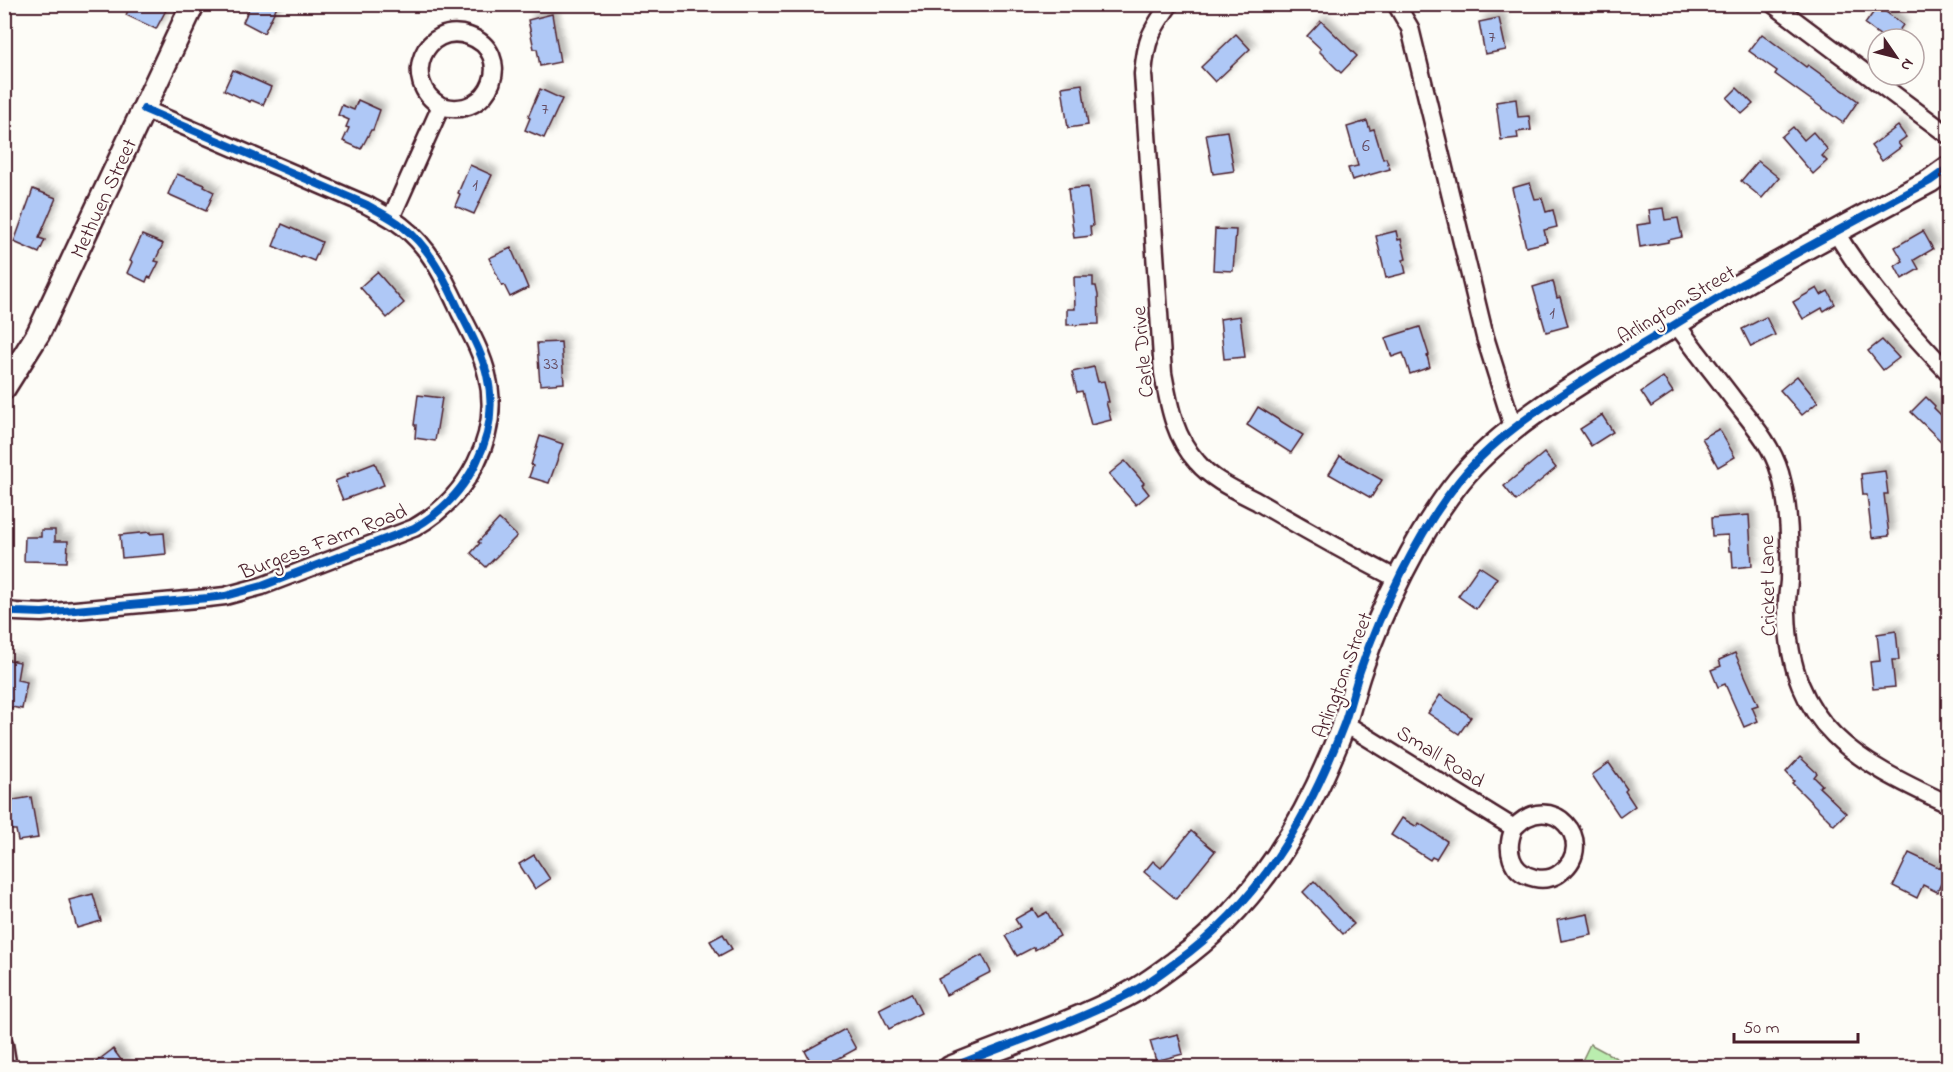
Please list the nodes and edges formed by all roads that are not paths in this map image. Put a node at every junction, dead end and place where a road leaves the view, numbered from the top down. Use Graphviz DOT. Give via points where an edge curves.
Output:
graph roads {
  1 [pos="193,4"];
  2 [pos="1170,4"];
  3 [pos="1396,4"];
  4 [pos="1773,4"];
  5 [pos="441,106"];
  6 [pos="144,109"];
  7 [pos="1948,135"];
  8 [pos="1948,168"];
  9 [pos="392,218"];
  10 [pos="1835,231"];
  11 [pos="1676,324"];
  12 [pos="1948,372"];
  13 [pos="4,388"];
  14 [pos="1514,430"];
  15 [pos="1399,580"];
  16 [pos="4,610"];
  17 [pos="1344,723"];
  18 [pos="1948,804"];
  19 [pos="1514,828"];
  20 [pos="4,1044"];
  21 [pos="8,1068"];
  22 [pos="950,1068"];
  1 -- 6 [label="street, Methuen Street"];
  2 -- 15 [label="street, Carle Drive" via="1145,47 1143,74 1163,373 1170,413 1197,463 1218,479"];
  3 -- 14 [label="street" via="1410,28 1485,337"];
  4 -- 7 [label="street"];
  5 -- 5 [label="street" via="423,90 419,74 422,58 431,44 445,36 470,36 483,45 491,58 494,74 489,89 479,101 465,108"];
  5 -- 9 [label="street"];
  6 -- 9 [label="street, Burgess Farm Road"];
  6 -- 13 [label="street, Methuen Street" via="38,334"];
  8 -- 10 [label="street, Arlington Street"];
  9 -- 16 [label="street, Burgess Farm Road" via="423,246 440,270 487,374 490,401 484,444 473,471 445,506 414,528 262,586 225,596 42,613"];
  10 -- 11 [label="street, Arlington Street"];
  10 -- 12 [label="street" via="1880,296"];
  11 -- 14 [label="street, Arlington Street"];
  11 -- 18 [label="street, Cricket Lane" via="1760,434 1780,471 1789,525 1789,641 1800,685 1811,706 1838,739 1874,767"];
  14 -- 15 [label="street, Arlington Street" via="1461,478 1427,528"];
  15 -- 17 [label="street, Arlington Street" via="1361,669"];
  17 -- 19 [label="street, Small Road"];
  17 -- 22 [label="street, Arlington Street" via="1287,845 1241,905 1190,953 1160,975 1083,1017"];
  19 -- 19 [label="street" via="1509,849 1512,860 1527,876 1549,878 1568,866 1575,846 1569,826 1561,819 1541,813 1521,820"];
  20 -- 21 [label="street"];
}
